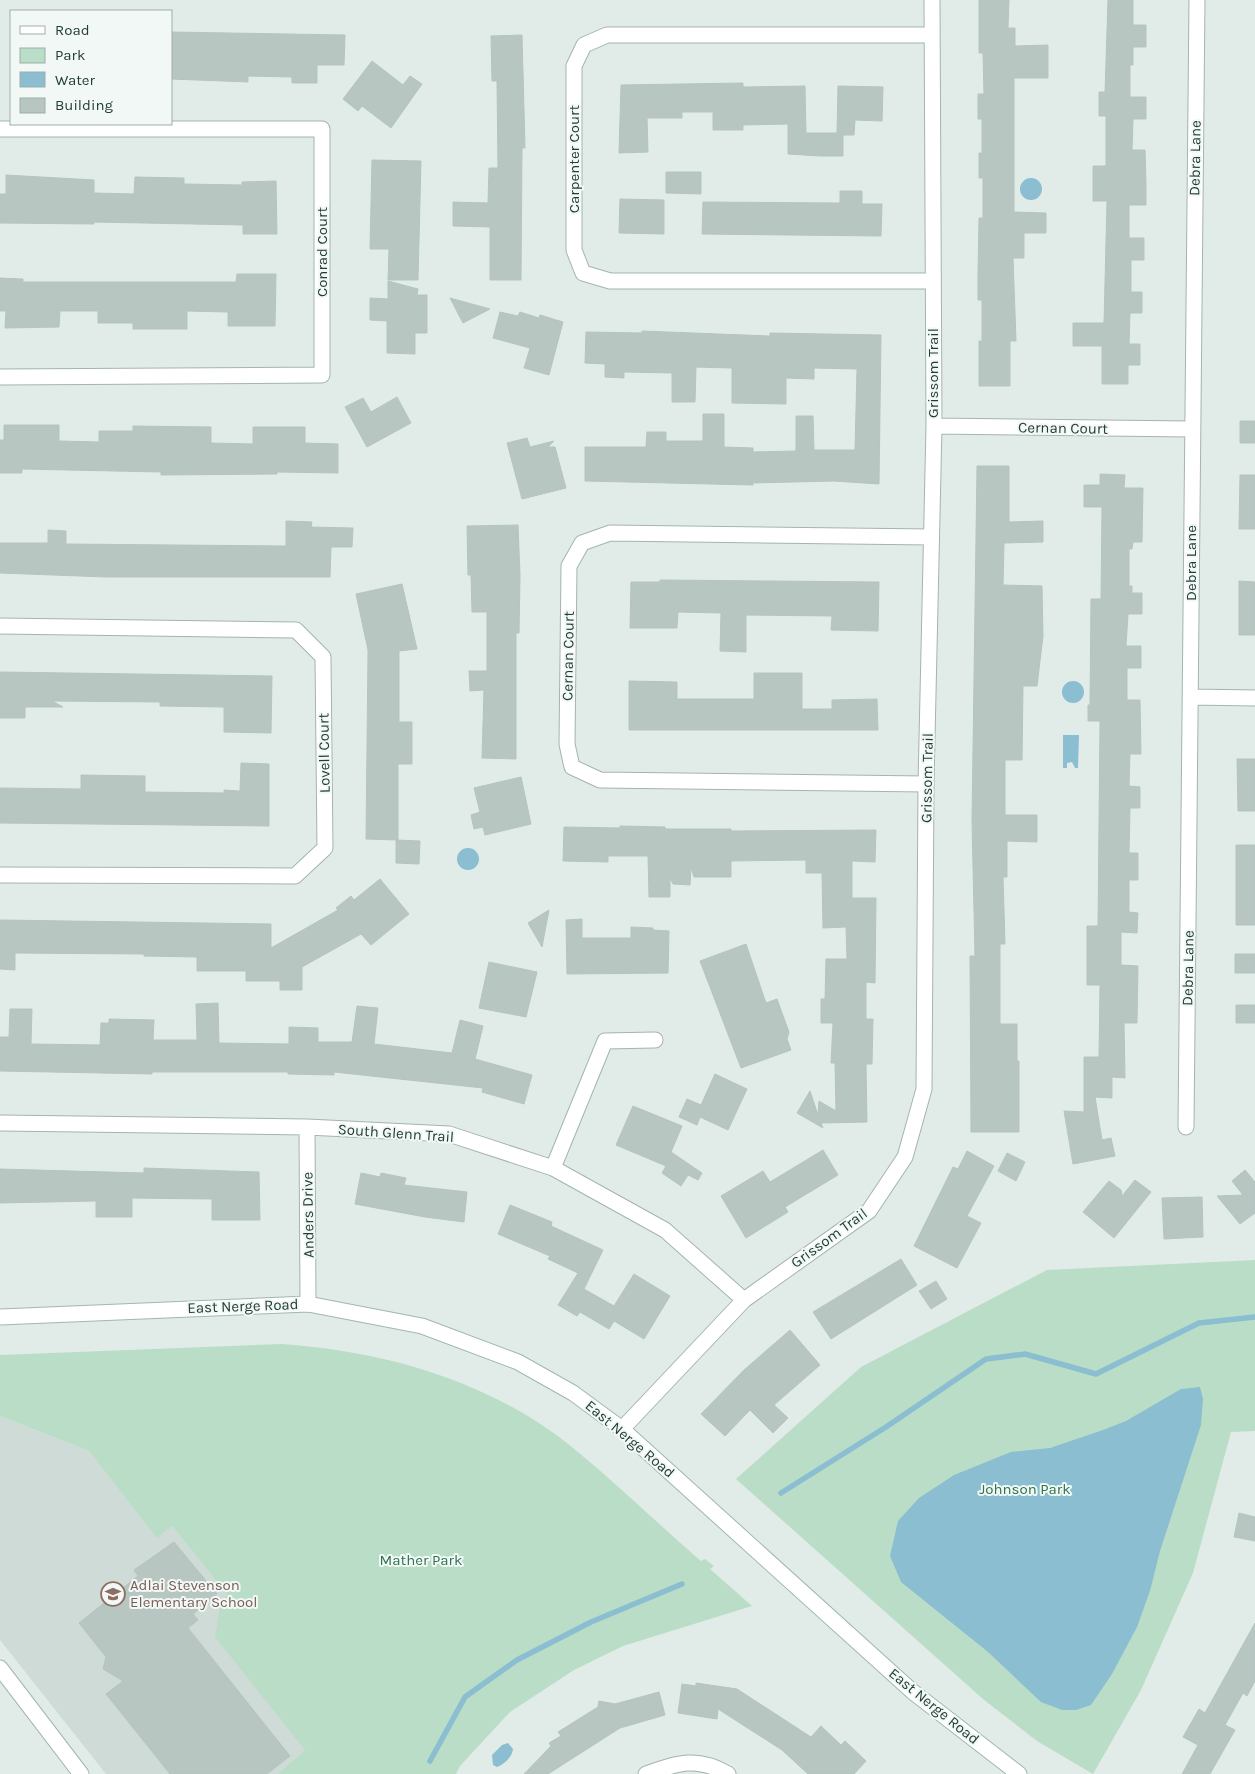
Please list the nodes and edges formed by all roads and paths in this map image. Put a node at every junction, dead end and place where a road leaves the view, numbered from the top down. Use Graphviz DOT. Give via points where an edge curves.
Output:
graph roads {
  1 [pos="932,0"];
  2 [pos="1197,0"];
  3 [pos="932,35"];
  4 [pos="0,129"];
  5 [pos="933,281"];
  6 [pos="0,377"];
  7 [pos="934,426"];
  8 [pos="1192,429"];
  9 [pos="932,537"];
  10 [pos="0,626"];
  11 [pos="1191,697"];
  12 [pos="1255,698"];
  13 [pos="926,784"];
  14 [pos="0,876"];
  15 [pos="656,1040"];
  16 [pos="0,1123"];
  17 [pos="307,1127"];
  18 [pos="1186,1127"];
  19 [pos="553,1168"];
  20 [pos="744,1300"];
  21 [pos="308,1304"];
  22 [pos="0,1317"];
  23 [pos="622,1428"];
  24 [pos="0,1668"];
  25 [pos="81,1774"];
  26 [pos="646,1774"];
  27 [pos="728,1774"];
  28 [pos="1019,1774"];
  1 -- 3 [label="street, Grissom Trail"];
  2 -- 8 [label="street, Debra Lane"];
  3 -- 5 [label="street, Grissom Trail"];
  3 -- 5 [label="street, Carpenter Court" via="607,36 584,45 574,66 574,250 583,273 610,281"];
  4 -- 6 [label="street, Conrad Court" via="322,129 322,375"];
  5 -- 7 [label="street, Grissom Trail"];
  7 -- 8 [label="street, Cernan Court"];
  7 -- 9 [label="street, Grissom Trail"];
  8 -- 11 [label="street, Debra Lane"];
  9 -- 13 [label="street, Grissom Trail"];
  9 -- 13 [label="street, Cernan Court" via="610,533 582,543 569,566 567,744 572,766 600,780"];
  10 -- 14 [label="street, Lovell Court" via="296,630 323,657 326,848 295,876"];
  11 -- 12 [label="street"];
  11 -- 18 [label="street, Debra Lane"];
  13 -- 20 [label="street, Grissom Trail" via="924,1089 905,1157 869,1210"];
  15 -- 19 [label="street" via="605,1041"];
  16 -- 17 [label="street, South Glenn Trail"];
  17 -- 19 [label="street, South Glenn Trail" via="449,1134"];
  17 -- 21 [label="street, Anders Drive"];
  19 -- 20 [label="street, South Glenn Trail" via="665,1230"];
  20 -- 23 [label="street, Grissom Trail"];
  21 -- 22 [label="street, East Nerge Road"];
  21 -- 23 [label="street, East Nerge Road" via="422,1326 518,1362 573,1393"];
  23 -- 28 [label="street, East Nerge Road" via="913,1692"];
  24 -- 25 [label="street"];
  26 -- 27 [label="street" via="679,1763 712,1765"];
}
